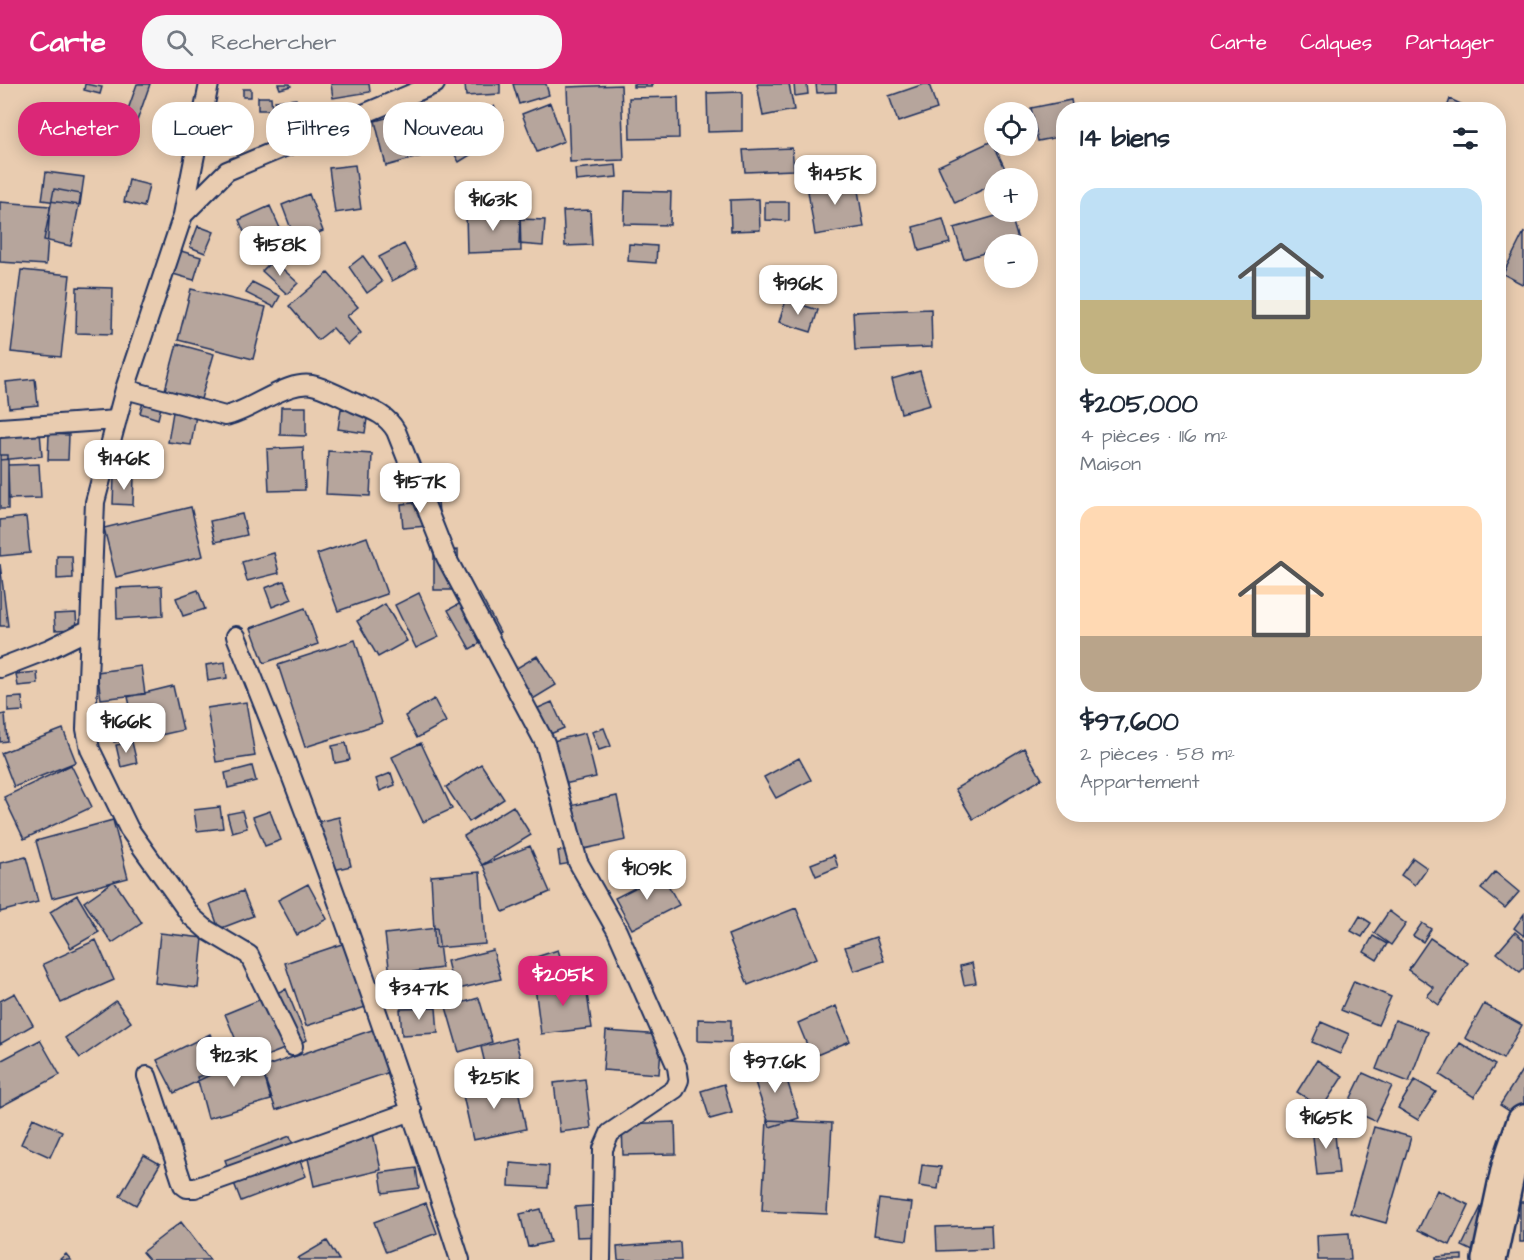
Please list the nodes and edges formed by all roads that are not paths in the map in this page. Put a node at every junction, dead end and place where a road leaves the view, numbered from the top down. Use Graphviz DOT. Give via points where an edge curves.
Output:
graph roads {
  1 [pos="209,84"];
  2 [pos="435,84"];
  3 [pos="183,214"];
  4 [pos="125,389"];
  5 [pos="117,420"];
  6 [pos="0,428"];
  7 [pos="90,629"];
  8 [pos="236,636"];
  9 [pos="0,668"];
  10 [pos="293,1046"];
  11 [pos="147,1076"];
  12 [pos="412,1111"];
  13 [pos="1524,1122"];
  14 [pos="460,1260"];
  15 [pos="601,1260"];
  16 [pos="1489,1260"];
  1 -- 3 [label="lane"];
  2 -- 3 [label="lane" via="227,171"];
  3 -- 4 [label="lane"];
  4 -- 5 [label="lane"];
  4 -- 15 [label="lane" via="225,416 239,414 284,390 302,384 315,385 384,416 396,431 446,557 545,743 578,862 617,931 677,1067 679,1080 675,1089 610,1133 603,1149"];
  5 -- 6 [label="lane"];
  5 -- 7 [label="lane" via="95,502"];
  7 -- 9 [label="lane"];
  7 -- 10 [label="lane" via="86,729 90,749 129,829 191,916 249,955"];
  8 -- 12 [label="lane" via="295,778"];
  11 -- 12 [label="lane" via="187,1188"];
  12 -- 14 [label="lane"];
  13 -- 16 [label="street" via="1509,1166"];
}
